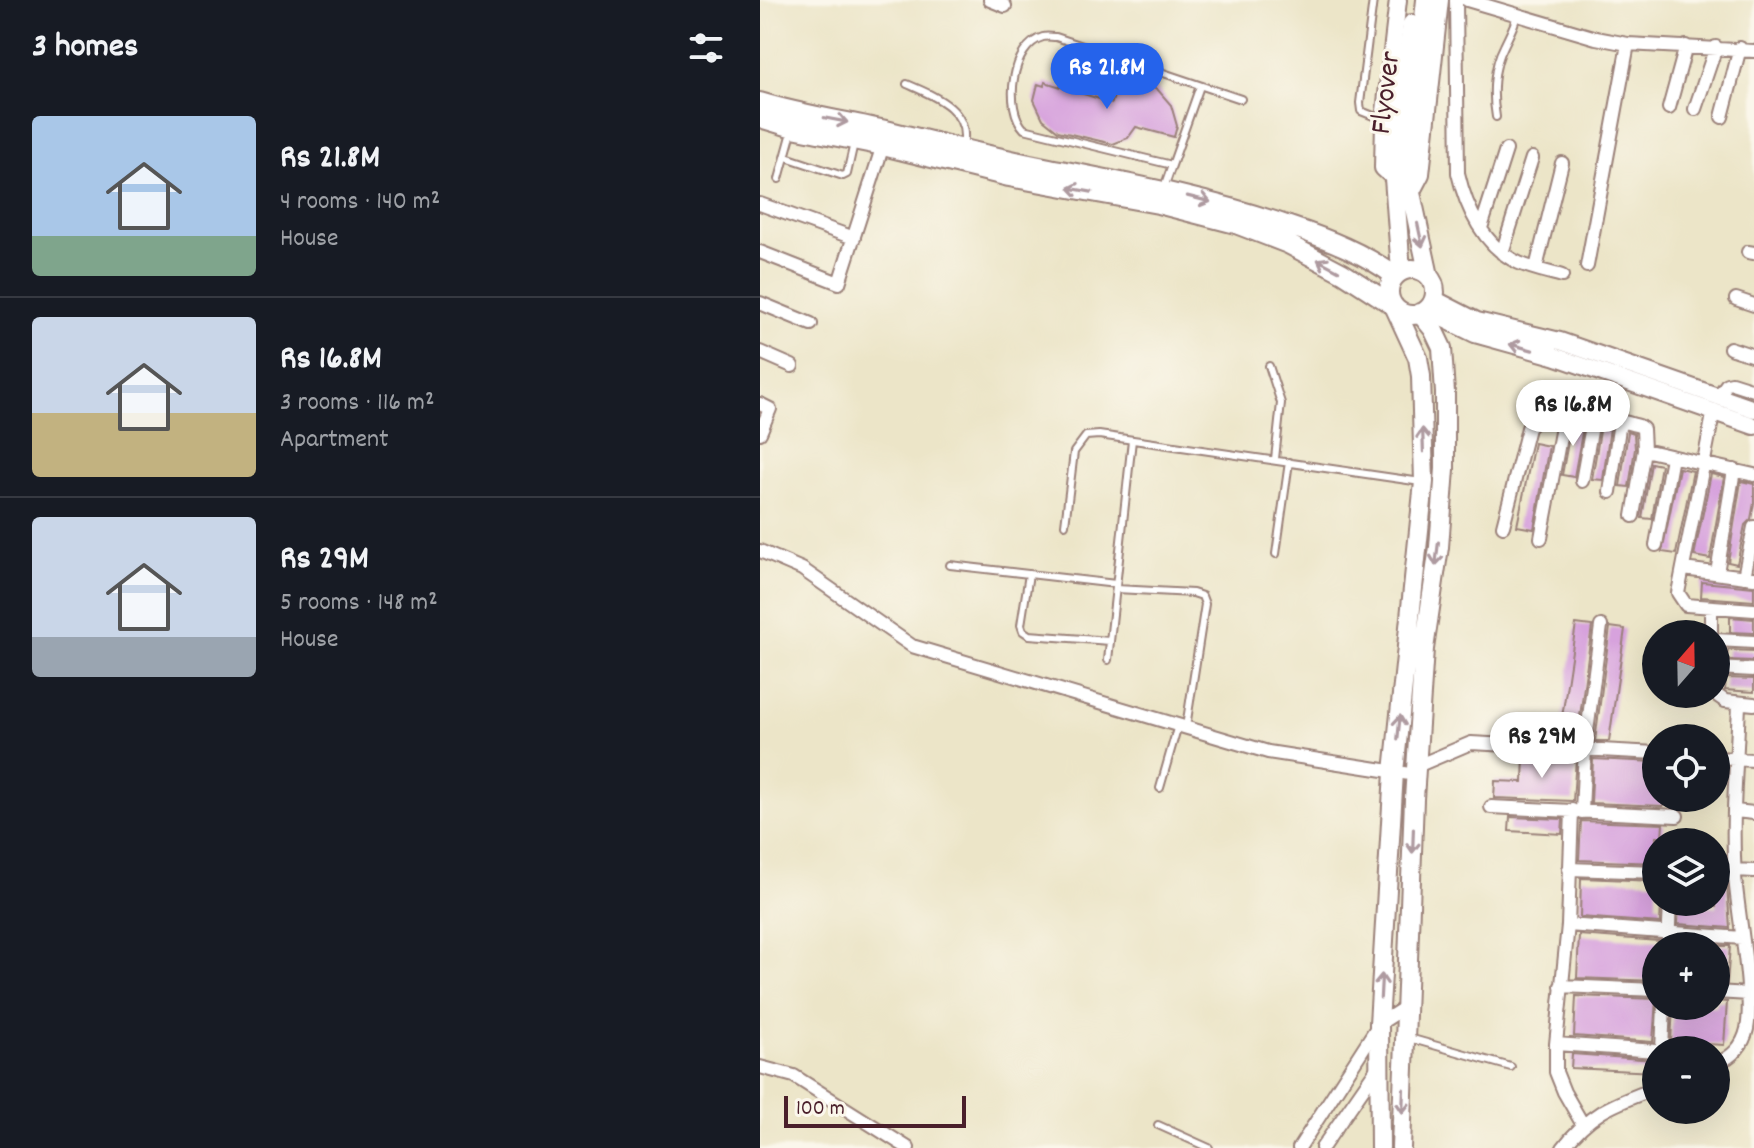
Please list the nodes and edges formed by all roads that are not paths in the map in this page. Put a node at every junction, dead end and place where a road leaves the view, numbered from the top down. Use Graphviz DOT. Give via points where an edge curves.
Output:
graph roads {
  1 [pos="990,0"];
  2 [pos="1373,0"];
  3 [pos="1398,0"];
  4 [pos="1416,0"];
  5 [pos="1426,0"];
  6 [pos="1440,0"];
  7 [pos="1456,0"];
  8 [pos="1467,0"];
  9 [pos="1005,6"];
  10 [pos="1517,15"];
  11 [pos="1628,44"];
  12 [pos="1686,46"];
  13 [pos="1716,47"];
  14 [pos="1747,50"];
  15 [pos="907,84"];
  16 [pos="1200,86"];
  17 [pos="1241,99"];
  18 [pos="760,102"];
  19 [pos="1669,108"];
  20 [pos="1695,109"];
  21 [pos="1496,117"];
  22 [pos="1722,117"];
  23 [pos="760,118"];
  24 [pos="1384,120"];
  25 [pos="795,121"];
  26 [pos="885,138"];
  27 [pos="855,141"];
  28 [pos="1506,150"];
  29 [pos="1402,154"];
  30 [pos="786,157"];
  31 [pos="960,157"];
  32 [pos="1532,158"];
  33 [pos="1562,163"];
  34 [pos="1172,165"];
  35 [pos="1394,178"];
  36 [pos="779,179"];
  37 [pos="1411,193"];
  38 [pos="1161,197"];
  39 [pos="760,204"];
  40 [pos="1481,228"];
  41 [pos="854,238"];
  42 [pos="760,252"];
  43 [pos="1502,253"];
  44 [pos="1587,266"];
  45 [pos="1536,268"];
  46 [pos="1398,273"];
  47 [pos="1429,276"];
  48 [pos="1562,276"];
  49 [pos="1736,299"];
  50 [pos="760,303"];
  51 [pos="1754,305"];
  52 [pos="1394,306"];
  53 [pos="1427,307"];
  54 [pos="811,324"];
  55 [pos="1730,348"];
  56 [pos="760,352"];
  57 [pos="1754,356"];
  58 [pos="792,366"];
  59 [pos="1269,366"];
  60 [pos="1754,390"];
  61 [pos="1717,403"];
  62 [pos="760,404"];
  63 [pos="1754,409"];
  64 [pos="1565,411"];
  65 [pos="1594,415"];
  66 [pos="1620,421"];
  67 [pos="1754,426"];
  68 [pos="760,433"];
  69 [pos="1132,440"];
  70 [pos="1644,450"];
  71 [pos="1672,457"];
  72 [pos="1275,459"];
  73 [pos="1289,462"];
  74 [pos="1704,464"];
  75 [pos="1734,470"];
  76 [pos="1754,475"];
  77 [pos="1582,481"];
  78 [pos="1424,482"];
  79 [pos="1610,492"];
  80 [pos="1633,516"];
  81 [pos="1065,525"];
  82 [pos="1503,526"];
  83 [pos="1754,527"];
  84 [pos="1541,538"];
  85 [pos="1656,545"];
  86 [pos="760,551"];
  87 [pos="1276,554"];
  88 [pos="950,565"];
  89 [pos="1683,569"];
  90 [pos="1717,573"];
  91 [pos="1029,574"];
  92 [pos="1749,578"];
  93 [pos="1116,586"];
  94 [pos="1711,608"];
  95 [pos="1754,610"];
  96 [pos="1711,620"];
  97 [pos="1601,626"];
  98 [pos="1110,641"];
  99 [pos="1730,641"];
  100 [pos="1754,642"];
  101 [pos="1108,660"];
  102 [pos="1730,669"];
  103 [pos="1754,670"];
  104 [pos="1730,702"];
  105 [pos="1739,704"];
  106 [pos="1754,704"];
  107 [pos="1182,726"];
  108 [pos="1585,747"];
  109 [pos="1642,752"];
  110 [pos="1730,759"];
  111 [pos="1737,760"];
  112 [pos="1754,760"];
  113 [pos="1416,770"];
  114 [pos="1394,772"];
  115 [pos="1160,788"];
  116 [pos="1491,807"];
  117 [pos="1577,811"];
  118 [pos="1735,811"];
  119 [pos="1754,813"];
  120 [pos="1677,816"];
  121 [pos="1569,869"];
  122 [pos="1754,871"];
  123 [pos="1642,872"];
  124 [pos="1735,872"];
  125 [pos="1730,873"];
  126 [pos="1670,916"];
  127 [pos="1568,925"];
  128 [pos="1669,932"];
  129 [pos="1730,937"];
  130 [pos="1742,938"];
  131 [pos="1561,986"];
  132 [pos="1642,989"];
  133 [pos="1730,993"];
  134 [pos="1749,994"];
  135 [pos="1404,1008"];
  136 [pos="1379,1024"];
  137 [pos="1405,1037"];
  138 [pos="1556,1044"];
  139 [pos="1642,1050"];
  140 [pos="1730,1057"];
  141 [pos="1380,1064"];
  142 [pos="760,1067"];
  143 [pos="1511,1067"];
  144 [pos="1642,1093"];
  145 [pos="1158,1125"];
  146 [pos="1583,1125"];
  147 [pos="908,1148"];
  148 [pos="1209,1148"];
  149 [pos="1299,1148"];
  150 [pos="1322,1148"];
  151 [pos="1380,1148"];
  152 [pos="1401,1148"];
  153 [pos="1563,1148"];
  1 -- 9 [label="street"];
  2 -- 24 [label="lane" via="1360,103 1361,111"];
  3 -- 24 [label="street"];
  4 -- 29 [label="main road, Flyover"];
  5 -- 29 [label="main road, Flyover"];
  6 -- 37 [label="street" via="1421,174"];
  7 -- 40 [label="street" via="1458,173 1463,196"];
  8 -- 10 [label="street"];
  10 -- 11 [label="street"];
  10 -- 21 [label="lane" via="1497,62"];
  11 -- 12 [label="street"];
  11 -- 44 [label="street"];
  12 -- 13 [label="street"];
  12 -- 19 [label="street"];
  13 -- 14 [label="street"];
  13 -- 20 [label="street"];
  14 -- 22 [label="street"];
  15 -- 31 [label="lane" via="953,109 964,127"];
  16 -- 17 [label="lane"];
  16 -- 34 [label="lane"];
  16 -- 34 [label="lane" via="1056,37 1035,42 1017,67 1013,111 1024,129"];
  18 -- 25 [label="main road"];
  23 -- 25 [label="main road"];
  24 -- 35 [label="street" via="1383,168"];
  25 -- 26 [label="main road, one-way"];
  25 -- 27 [label="main road"];
  25 -- 30 [label="lane"];
  26 -- 27 [label="main road"];
  26 -- 31 [label="main road"];
  26 -- 41 [label="street"];
  27 -- 30 [label="lane" via="843,176"];
  28 -- 40 [label="street"];
  29 -- 35 [label="main road, Flyover"];
  29 -- 37 [label="main road, Flyover"];
  30 -- 36 [label="lane"];
  31 -- 38 [label="main road" via="1009,177"];
  32 -- 43 [label="street"];
  33 -- 45 [label="street"];
  34 -- 38 [label="lane"];
  35 -- 46 [label="main road, Flyover"];
  37 -- 47 [label="main road, Flyover, one-way"];
  38 -- 46 [label="main road, one-way" via="1239,209 1319,236"];
  52 -- 38 [label="main road, one-way" via="1265,234"];
  39 -- 41 [label="street"];
  40 -- 43 [label="street"];
  41 -- 42 [label="street" via="839,283"];
  43 -- 45 [label="street"];
  45 -- 48 [label="street"];
  46 -- 47 [label="main road" via="1411,269"];
  46 -- 52 [label="main road" via="1389,287"];
  47 -- 53 [label="main road" via="1435,291"];
  49 -- 51 [label="street"];
  50 -- 54 [label="street"];
  52 -- 53 [label="main road" via="1406,314"];
  78 -- 52 [label="main road, one-way" via="1419,367"];
  53 -- 61 [label="street" via="1560,341"];
  53 -- 113 [label="main road, one-way" via="1442,348 1445,408 1442,500"];
  55 -- 57 [label="street"];
  56 -- 58 [label="street"];
  59 -- 72 [label="lane" via="1281,403"];
  60 -- 61 [label="street" via="1727,384"];
  61 -- 63 [label="street"];
  61 -- 67 [label="street"];
  61 -- 74 [label="street"];
  62 -- 68 [label="street" via="770,409"];
  64 -- 65 [label="street"];
  64 -- 82 [label="street" via="1539,416 1528,428"];
  64 -- 84 [label="street"];
  65 -- 66 [label="street"];
  65 -- 77 [label="street"];
  66 -- 70 [label="street" via="1643,429"];
  66 -- 79 [label="street"];
  69 -- 72 [label="lane"];
  69 -- 81 [label="lane" via="1099,435 1080,441"];
  69 -- 93 [label="lane"];
  70 -- 71 [label="street"];
  70 -- 80 [label="street"];
  71 -- 74 [label="street"];
  71 -- 85 [label="street"];
  72 -- 73 [label="lane"];
  73 -- 78 [label="lane"];
  73 -- 87 [label="lane"];
  74 -- 75 [label="street"];
  74 -- 89 [label="street"];
  75 -- 76 [label="street"];
  75 -- 90 [label="street"];
  114 -- 78 [label="main road, one-way"];
  83 -- 92 [label="street"];
  86 -- 107 [label="street" via="802,569 912,646"];
  88 -- 91 [label="lane"];
  89 -- 90 [label="street"];
  89 -- 94 [label="street" via="1678,593 1682,602"];
  90 -- 92 [label="street"];
  91 -- 93 [label="lane"];
  91 -- 98 [label="lane" via="1023,631"];
  93 -- 98 [label="lane"];
  93 -- 107 [label="lane" via="1202,596 1205,604"];
  94 -- 95 [label="street"];
  94 -- 96 [label="street"];
  97 -- 108 [label="street"];
  98 -- 101 [label="lane"];
  99 -- 100 [label="street"];
  102 -- 103 [label="street"];
  104 -- 105 [label="street"];
  105 -- 106 [label="street"];
  105 -- 111 [label="street"];
  107 -- 114 [label="street" via="1268,752"];
  107 -- 115 [label="lane"];
  108 -- 109 [label="street"];
  108 -- 113 [label="street" via="1471,743"];
  108 -- 117 [label="street"];
  110 -- 111 [label="street"];
  111 -- 112 [label="street"];
  111 -- 118 [label="street"];
  113 -- 114 [label="street"];
  113 -- 135 [label="main road, one-way"];
  136 -- 114 [label="main road, one-way"];
  116 -- 117 [label="street"];
  117 -- 120 [label="street"];
  117 -- 121 [label="street"];
  118 -- 119 [label="street"];
  118 -- 124 [label="street"];
  121 -- 123 [label="street"];
  121 -- 127 [label="street"];
  122 -- 124 [label="street"];
  124 -- 125 [label="street"];
  124 -- 130 [label="street"];
  126 -- 128 [label="street"];
  127 -- 128 [label="street"];
  127 -- 131 [label="street"];
  129 -- 130 [label="street"];
  130 -- 134 [label="street"];
  131 -- 132 [label="street"];
  131 -- 138 [label="street"];
  133 -- 134 [label="street"];
  134 -- 140 [label="street" via="1748,1027"];
  135 -- 136 [label="street"];
  135 -- 137 [label="main road"];
  136 -- 141 [label="main road"];
  136 -- 149 [label="street"];
  137 -- 143 [label="lane"];
  137 -- 152 [label="main road, one-way"];
  138 -- 139 [label="street"];
  138 -- 146 [label="street" via="1556,1072"];
  141 -- 150 [label="street"];
  141 -- 151 [label="main road"];
  142 -- 147 [label="street" via="794,1076"];
  144 -- 146 [label="street" via="1602,1109"];
  145 -- 148 [label="lane"];
  146 -- 153 [label="street"];
}
